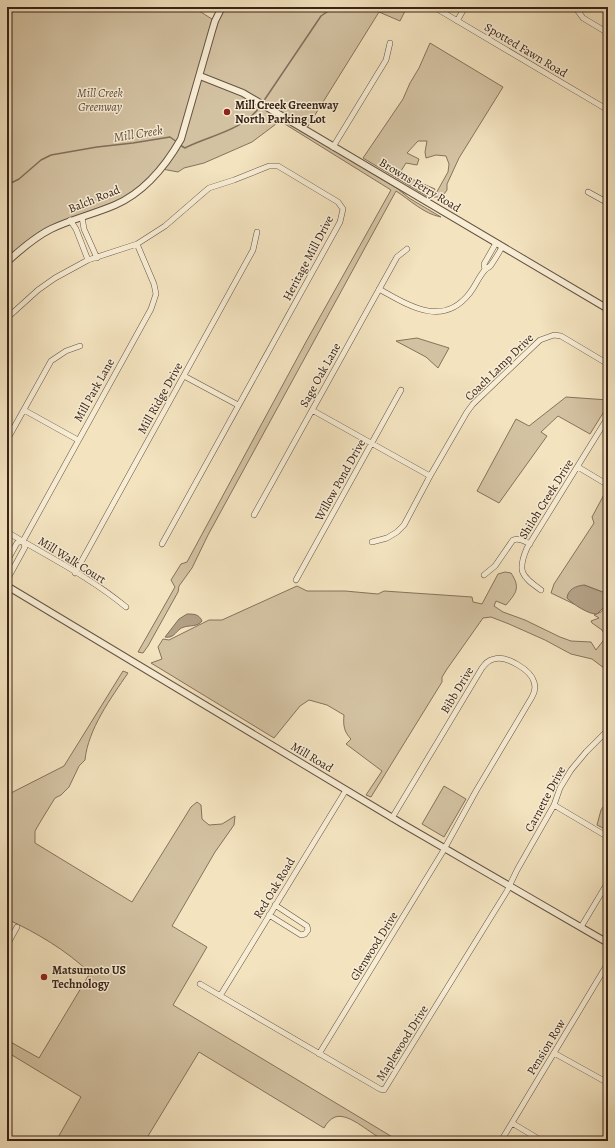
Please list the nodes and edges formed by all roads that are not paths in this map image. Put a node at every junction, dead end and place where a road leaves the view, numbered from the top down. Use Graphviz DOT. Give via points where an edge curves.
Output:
graph roads {
  1 [pos="222,7"];
  2 [pos="434,7"];
  3 [pos="465,7"];
  4 [pos="575,8"];
  5 [pos="457,21"];
  6 [pos="608,33"];
  7 [pos="390,43"];
  8 [pos="204,58"];
  9 [pos="200,76"];
  10 [pos="219,83"];
  11 [pos="195,90"];
  12 [pos="608,110"];
  13 [pos="333,147"];
  14 [pos="588,192"];
  15 [pos="608,203"];
  16 [pos="82,217"];
  17 [pos="70,220"];
  18 [pos="257,232"];
  19 [pos="496,243"];
  20 [pos="136,244"];
  21 [pos="502,247"];
  22 [pos="407,249"];
  23 [pos="97,258"];
  24 [pos="88,260"];
  25 [pos="7,262"];
  26 [pos="485,270"];
  27 [pos="379,289"];
  28 [pos="608,309"];
  29 [pos="7,318"];
  30 [pos="80,346"];
  31 [pos="608,364"];
  32 [pos="184,376"];
  33 [pos="401,390"];
  34 [pos="238,405"];
  35 [pos="24,410"];
  36 [pos="312,410"];
  37 [pos="608,417"];
  38 [pos="7,440"];
  39 [pos="78,440"];
  40 [pos="371,444"];
  41 [pos="578,467"];
  42 [pos="430,476"];
  43 [pos="608,485"];
  44 [pos="254,515"];
  45 [pos="7,532"];
  46 [pos="23,541"];
  47 [pos="372,542"];
  48 [pos="162,544"];
  49 [pos="530,544"];
  50 [pos="7,561"];
  51 [pos="75,573"];
  52 [pos="484,575"];
  53 [pos="7,580"];
  54 [pos="296,580"];
  55 [pos="7,586"];
  56 [pos="541,590"];
  57 [pos="126,607"];
  58 [pos="608,730"];
  59 [pos="346,790"];
  60 [pos="554,805"];
  61 [pos="392,818"];
  62 [pos="608,837"];
  63 [pos="445,848"];
  64 [pos="608,882"];
  65 [pos="510,886"];
  66 [pos="275,906"];
  67 [pos="269,915"];
  68 [pos="18,927"];
  69 [pos="581,927"];
  70 [pos="608,944"];
  71 [pos="7,945"];
  72 [pos="608,963"];
  73 [pos="200,984"];
  74 [pos="220,996"];
  75 [pos="554,1053"];
  76 [pos="320,1054"];
  77 [pos="608,1083"];
  78 [pos="512,1123"];
  79 [pos="500,1141"];
  80 [pos="542,1141"];
  1 -- 8 [label="street, Balch Road"];
  2 -- 5 [label="street, Spotted Fawn Road"];
  3 -- 5 [label="street"];
  4 -- 6 [label="street" via="583,18"];
  5 -- 12 [label="street, Spotted Fawn Road"];
  7 -- 13 [label="street" via="386,60"];
  8 -- 9 [label="street, Balch Road"];
  8 -- 10 [label="street, Browns Ferry Road" via="204,68 208,76"];
  9 -- 10 [label="street, Browns Ferry Road"];
  9 -- 11 [label="street, Balch Road"];
  10 -- 11 [label="street, Browns Ferry Road" via="204,82"];
  10 -- 13 [label="street, Browns Ferry Road" via="243,93"];
  11 -- 16 [label="street, Balch Road" via="181,139 162,169 148,184 116,205"];
  13 -- 19 [label="street, Browns Ferry Road"];
  14 -- 15 [label="street"];
  16 -- 17 [label="street, Balch Road"];
  16 -- 23 [label="street" via="84,229"];
  17 -- 24 [label="street"];
  17 -- 25 [label="street, Balch Road" via="49,230"];
  18 -- 32 [label="street, Mill Ridge Drive" via="253,250"];
  19 -- 21 [label="street, Browns Ferry Road"];
  19 -- 26 [label="street" via="484,264"];
  20 -- 23 [label="street, Heritage Mill Drive"];
  20 -- 34 [label="street, Heritage Mill Drive" via="165,226 209,188 269,166 278,166 286,170 338,202 343,209 340,222"];
  20 -- 39 [label="street, Mill Park Lane" via="154,284 156,294 152,309"];
  21 -- 26 [label="street" via="490,267"];
  21 -- 28 [label="street, Browns Ferry Road"];
  22 -- 27 [label="street, Sage Oak Lane" via="397,257"];
  23 -- 24 [label="street, Heritage Mill Drive"];
  24 -- 29 [label="street, Heritage Mill Drive" via="38,290"];
  26 -- 27 [label="street" via="466,298 443,311 418,310"];
  27 -- 36 [label="street, Sage Oak Lane"];
  30 -- 35 [label="street" via="51,360"];
  31 -- 42 [label="street, Coach Lamp Drive" via="561,336 540,340 473,404"];
  32 -- 34 [label="street"];
  32 -- 51 [label="street, Mill Ridge Drive"];
  33 -- 40 [label="street, Willow Pond Drive"];
  34 -- 48 [label="street, Heritage Mill Drive"];
  35 -- 38 [label="street"];
  35 -- 39 [label="street"];
  36 -- 40 [label="street"];
  36 -- 44 [label="street, Sage Oak Lane"];
  37 -- 41 [label="street, Shiloh Creek Drive"];
  39 -- 46 [label="street, Mill Park Lane"];
  40 -- 42 [label="street"];
  40 -- 54 [label="street, Willow Pond Drive"];
  41 -- 43 [label="street"];
  41 -- 49 [label="street, Shiloh Creek Drive"];
  42 -- 47 [label="street, Coach Lamp Drive" via="404,525 387,538"];
  45 -- 46 [label="street, Mill Walk Court"];
  46 -- 50 [label="street, Mill Park Lane" via="17,543"];
  46 -- 51 [label="street, Mill Walk Court"];
  46 -- 53 [label="street, Mill Park Lane" via="24,547"];
  49 -- 52 [label="street" via="522,539 513,540 495,566"];
  49 -- 56 [label="street, Shiloh Creek Drive" via="521,564 522,571 530,582"];
  51 -- 57 [label="street, Mill Walk Court"];
  55 -- 59 [label="street, Mill Road"];
  58 -- 60 [label="street, Carnette Drive" via="571,770 560,788"];
  59 -- 61 [label="street, Mill Road"];
  59 -- 66 [label="street, Red Oak Road"];
  60 -- 62 [label="street"];
  60 -- 65 [label="street, Carnette Drive"];
  61 -- 63 [label="street, Mill Road"];
  61 -- 63 [label="street, Bibb Drive" via="486,662 504,659 528,671 534,681 535,690 532,697"];
  63 -- 65 [label="street, Mill Road"];
  63 -- 76 [label="street, Glenwood Drive"];
  64 -- 69 [label="street"];
  65 -- 69 [label="street, Mill Road"];
  65 -- 76 [label="street, Maplewood Drive" via="384,1090"];
  66 -- 67 [label="street, Red Oak Road"];
  66 -- 67 [label="street" via="307,926 308,930 301,935"];
  67 -- 74 [label="street, Red Oak Road"];
  68 -- 71 [label="street"];
  69 -- 70 [label="street, Mill Road"];
  72 -- 75 [label="street, Pension Row"];
  73 -- 74 [label="street, Maplewood Drive"];
  74 -- 76 [label="street, Maplewood Drive"];
  75 -- 77 [label="street"];
  75 -- 78 [label="street, Pension Row"];
  78 -- 79 [label="street, Pension Row"];
  78 -- 80 [label="street"];
}
